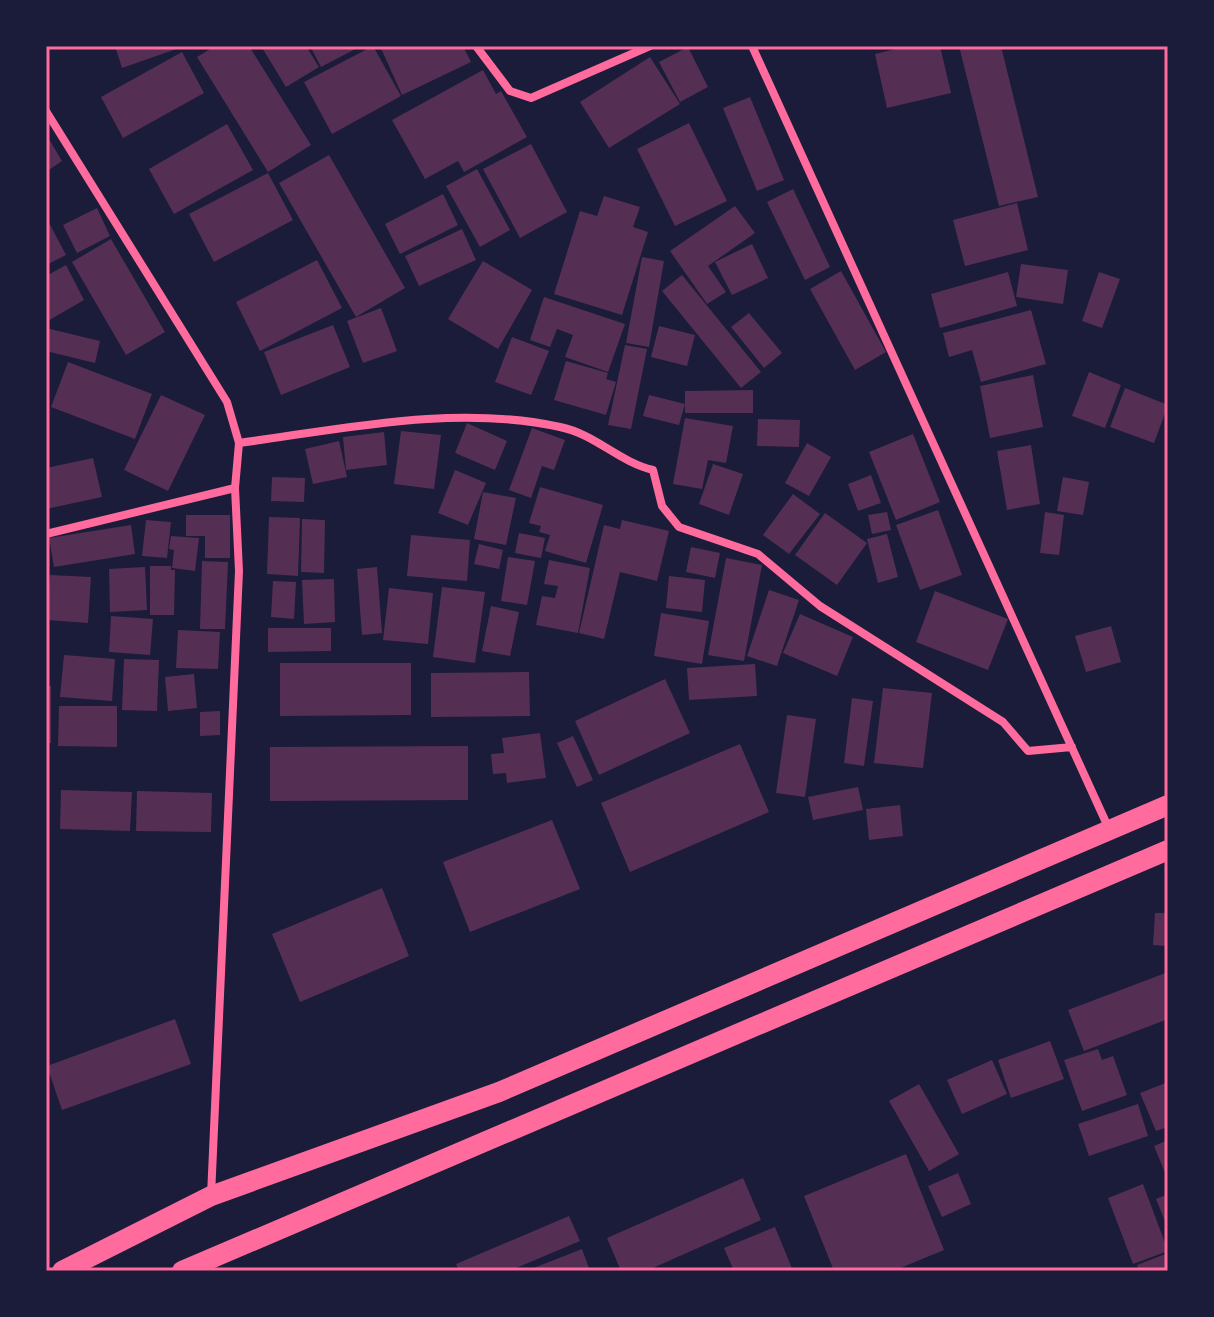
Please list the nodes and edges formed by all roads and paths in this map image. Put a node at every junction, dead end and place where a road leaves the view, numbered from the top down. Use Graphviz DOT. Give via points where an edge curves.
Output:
graph roads {
  1 [pos="476,46"];
  2 [pos="650,46"];
  3 [pos="752,46"];
  4 [pos="46,111"];
  5 [pos="239,443"];
  6 [pos="235,488"];
  7 [pos="46,534"];
  8 [pos="1072,747"];
  9 [pos="1168,805"];
  10 [pos="1110,830"];
  11 [pos="1168,850"];
  12 [pos="211,1196"];
  13 [pos="62,1271"];
  14 [pos="182,1271"];
  1 -- 2 [label="street" via="510,91 531,98"];
  3 -- 8 [label="street"];
  4 -- 5 [label="street" via="227,402"];
  5 -- 6 [label="street"];
  5 -- 8 [label="street" via="434,417 562,427 604,445 630,465 653,470 662,506 679,527 758,554 820,606 1003,722 1028,751"];
  6 -- 7 [label="street"];
  6 -- 12 [label="street" via="239,571"];
  8 -- 10 [label="street"];
  9 -- 10 [label="main road"];
  10 -- 12 [label="main road" via="499,1092"];
  11 -- 14 [label="main road"];
  12 -- 13 [label="main road"];
}
